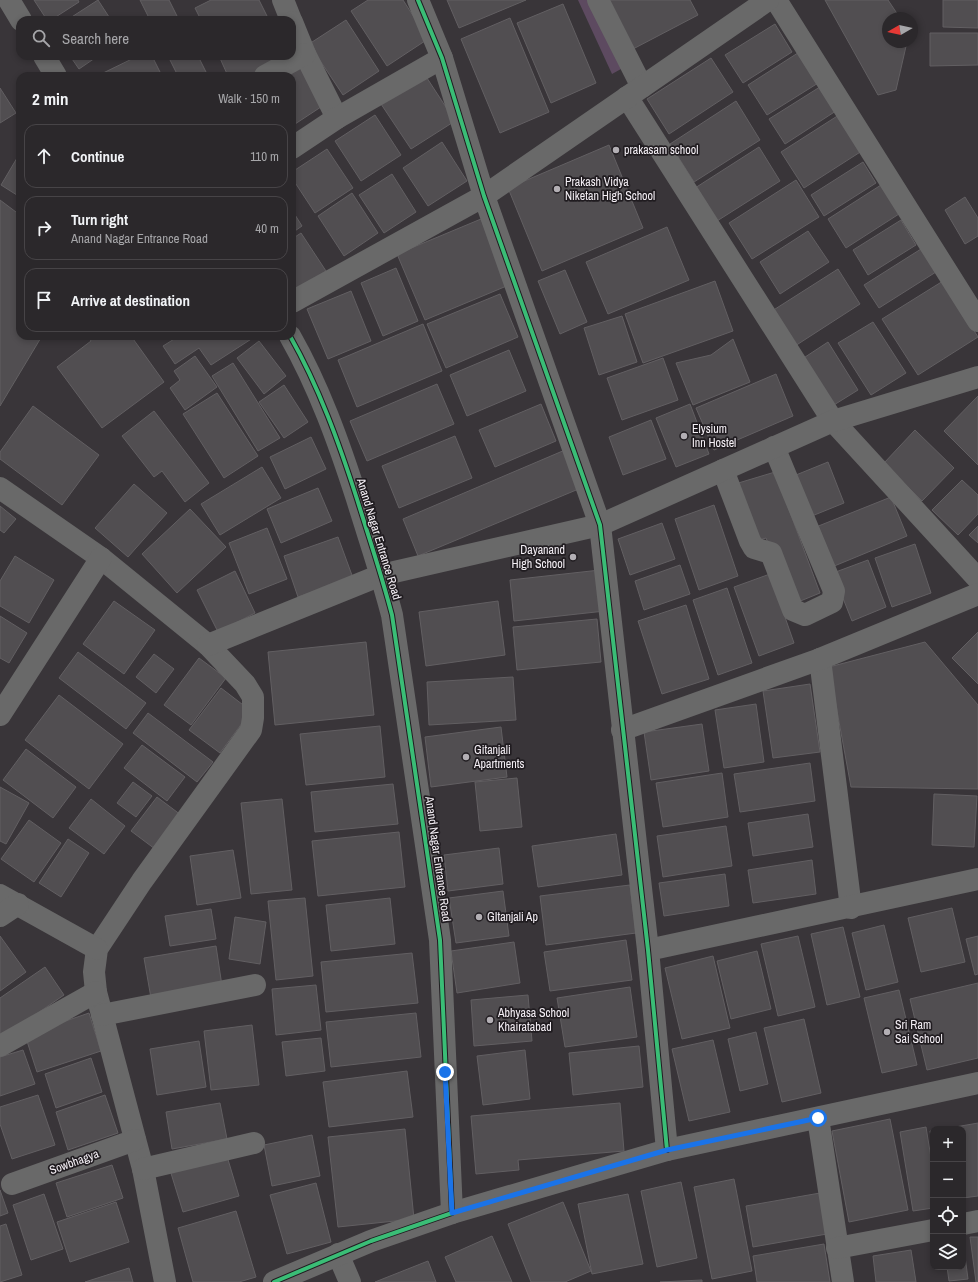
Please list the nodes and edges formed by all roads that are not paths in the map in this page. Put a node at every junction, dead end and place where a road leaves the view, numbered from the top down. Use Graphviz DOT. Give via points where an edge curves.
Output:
graph roads {
  1 [pos="9,0"];
  2 [pos="283,0"];
  3 [pos="418,0"];
  4 [pos="598,0"];
  5 [pos="768,0"];
  6 [pos="776,0"];
  7 [pos="19,16"];
  8 [pos="290,16"];
  9 [pos="296,31"];
  10 [pos="305,54"];
  11 [pos="442,58"];
  12 [pos="296,59"];
  13 [pos="46,60"];
  14 [pos="294,60"];
  15 [pos="54,72"];
  16 [pos="272,72"];
  17 [pos="635,92"];
  18 [pos="337,118"];
  19 [pos="296,145"];
  20 [pos="484,196"];
  21 [pos="296,300"];
  22 [pos="978,321"];
  23 [pos="292,340"];
  24 [pos="978,377"];
  25 [pos="833,421"];
  26 [pos="774,447"];
  27 [pos="723,470"];
  28 [pos="0,488"];
  29 [pos="600,525"];
  30 [pos="101,558"];
  31 [pos="381,575"];
  32 [pos="978,579"];
  33 [pos="978,594"];
  34 [pos="208,645"];
  35 [pos="820,659"];
  36 [pos="0,715"];
  37 [pos="622,730"];
  38 [pos="978,879"];
  39 [pos="9,899"];
  40 [pos="851,908"];
  41 [pos="0,916"];
  42 [pos="97,950"];
  43 [pos="648,950"];
  44 [pos="255,985"];
  45 [pos="96,992"];
  46 [pos="102,1015"];
  47 [pos="0,1046"];
  48 [pos="978,1082"];
  49 [pos="818,1118"];
  50 [pos="135,1140"];
  51 [pos="254,1143"];
  52 [pos="667,1150"];
  53 [pos="143,1169"];
  54 [pos="12,1184"];
  55 [pos="452,1213"];
  56 [pos="978,1221"];
  57 [pos="966,1223"];
  58 [pos="930,1231"];
  59 [pos="837,1248"];
  60 [pos="338,1254"];
  61 [pos="165,1282"];
  62 [pos="274,1282"];
  63 [pos="350,1282"];
  64 [pos="843,1282"];
  1 -- 7 [label="street"];
  2 -- 8 [label="street"];
  3 -- 11 [label="street"];
  4 -- 17 [label="street"];
  5 -- 17 [label="street"];
  6 -- 22 [label="street"];
  9 -- 10 [label="street"];
  10 -- 12 [label="street"];
  10 -- 18 [label="street"];
  11 -- 18 [label="street"];
  11 -- 20 [label="street"];
  13 -- 15 [label="street"];
  14 -- 16 [label="street"];
  17 -- 20 [label="street"];
  17 -- 25 [label="street"];
  18 -- 19 [label="street"];
  20 -- 21 [label="street"];
  20 -- 29 [label="street"];
  23 -- 31 [label="street, Anand Nagar Entrance Road" via="305,362 340,449"];
  24 -- 25 [label="street"];
  25 -- 26 [label="street"];
  25 -- 32 [label="street"];
  26 -- 27 [label="street"];
  26 -- 27 [label="street" via="834,591 832,602 805,615 793,610 772,553 754,548 750,541"];
  27 -- 29 [label="street"];
  28 -- 30 [label="street"];
  29 -- 31 [label="street"];
  29 -- 37 [label="street"];
  30 -- 34 [label="street"];
  30 -- 36 [label="street"];
  31 -- 34 [label="street"];
  31 -- 55 [label="street, Anand Nagar Entrance Road" via="392,615 440,940"];
  33 -- 35 [label="street"];
  34 -- 42 [label="street" via="245,684 253,697 251,730 142,881"];
  35 -- 37 [label="street"];
  35 -- 40 [label="street"];
  37 -- 43 [label="street"];
  38 -- 40 [label="street"];
  39 -- 41 [label="street"];
  39 -- 42 [label="street"];
  40 -- 43 [label="street"];
  42 -- 45 [label="street" via="94,972"];
  43 -- 52 [label="street"];
  44 -- 46 [label="street"];
  45 -- 46 [label="street"];
  45 -- 47 [label="street"];
  46 -- 50 [label="street"];
  48 -- 49 [label="street"];
  49 -- 52 [label="street"];
  49 -- 59 [label="street"];
  50 -- 53 [label="street"];
  50 -- 54 [label="street, Sowbhagya"];
  51 -- 53 [label="street"];
  52 -- 55 [label="street"];
  53 -- 61 [label="street"];
  55 -- 60 [label="street"];
  56 -- 57 [label="street"];
  58 -- 59 [label="street"];
  59 -- 64 [label="street"];
  60 -- 62 [label="street"];
  60 -- 63 [label="street"];
}
